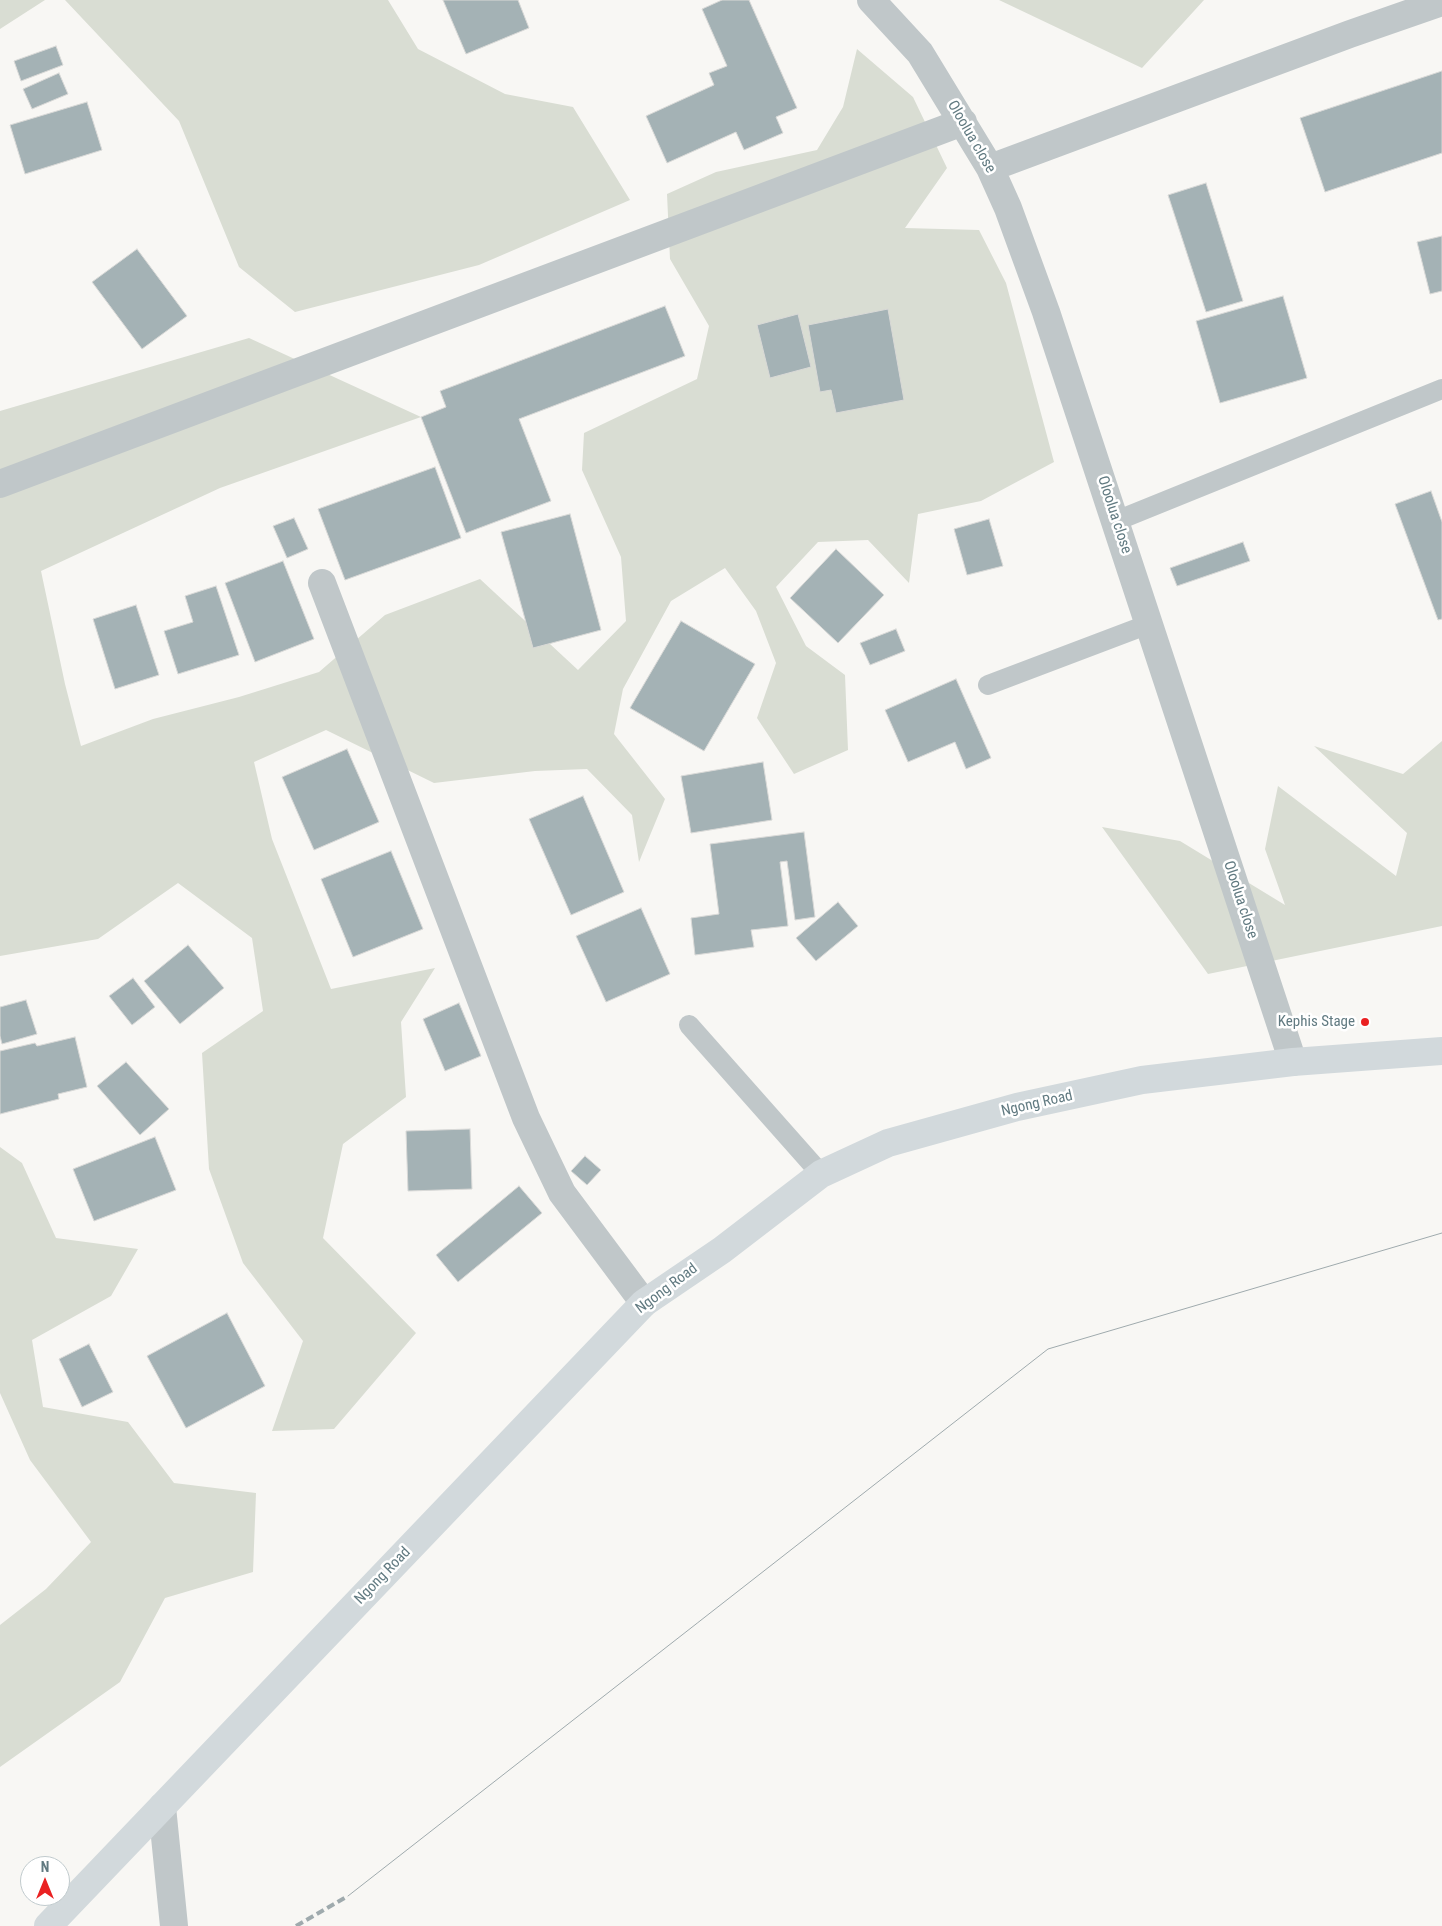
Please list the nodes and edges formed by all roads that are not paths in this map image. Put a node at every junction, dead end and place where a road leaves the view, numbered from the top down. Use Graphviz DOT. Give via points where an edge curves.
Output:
graph roads {
  1 [pos="871,0"];
  2 [pos="1442,2"];
  3 [pos="963,122"];
  4 [pos="990,168"];
  5 [pos="1442,389"];
  6 [pos="0,484"];
  7 [pos="1116,521"];
  8 [pos="322,583"];
  9 [pos="1149,624"];
  10 [pos="988,685"];
  11 [pos="689,1025"];
  12 [pos="1442,1051"];
  13 [pos="1294,1062"];
  14 [pos="821,1174"];
  15 [pos="644,1303"];
  16 [pos="162,1807"];
  17 [pos="48,1926"];
  18 [pos="174,1926"];
  1 -- 3 [label="street, Oloolua close" via="920,53"];
  2 -- 4 [label="street"];
  3 -- 4 [label="street, Oloolua close"];
  3 -- 6 [label="street"];
  4 -- 7 [label="street, Oloolua close" via="1046,312"];
  5 -- 7 [label="lane"];
  7 -- 9 [label="street, Oloolua close"];
  8 -- 15 [label="street" via="526,1118 562,1193"];
  9 -- 10 [label="lane"];
  9 -- 13 [label="street, Oloolua close"];
  11 -- 14 [label="lane"];
  12 -- 13 [label="main road, Ngong Road"];
  13 -- 14 [label="main road, Ngong Road" via="1142,1080 1017,1107 888,1143"];
  14 -- 15 [label="main road, Ngong Road" via="722,1250"];
  15 -- 16 [label="main road, Ngong Road"];
  16 -- 17 [label="main road, Ngong Road"];
  16 -- 18 [label="street"];
}
